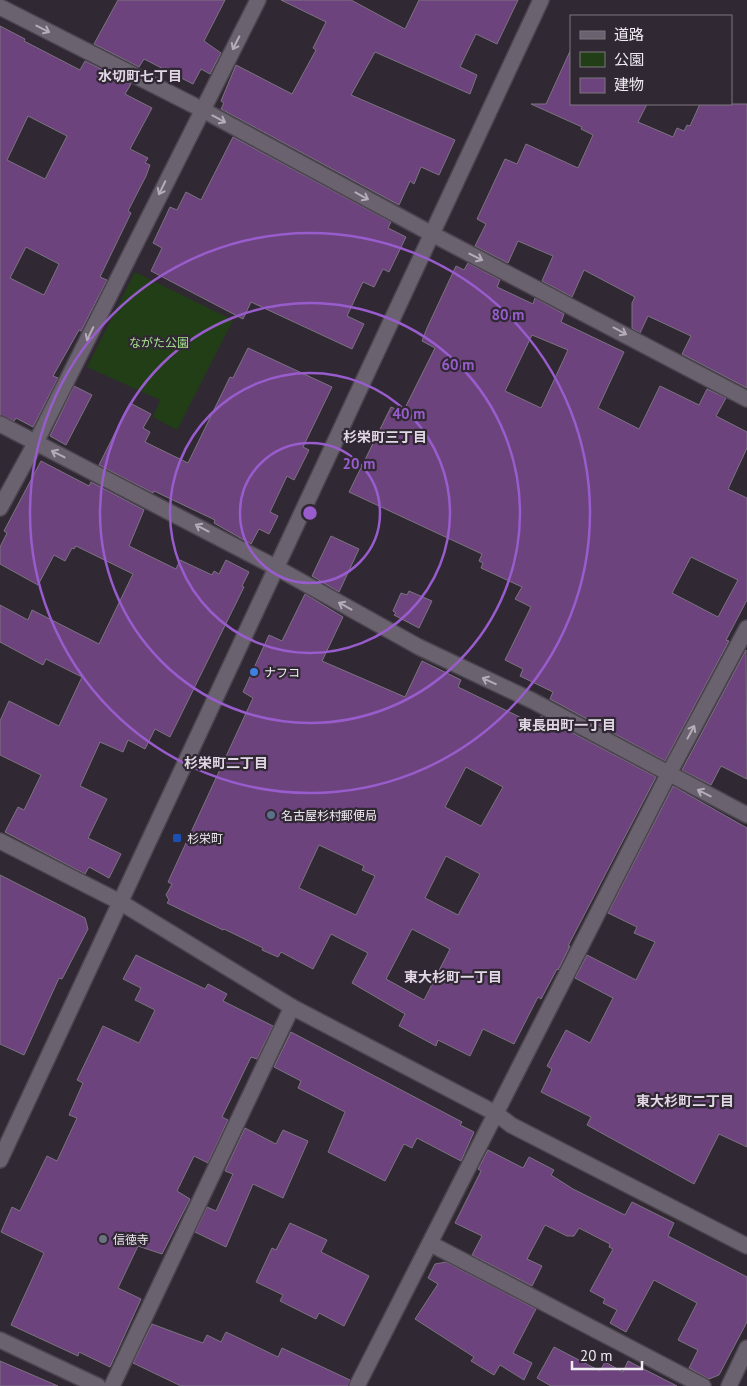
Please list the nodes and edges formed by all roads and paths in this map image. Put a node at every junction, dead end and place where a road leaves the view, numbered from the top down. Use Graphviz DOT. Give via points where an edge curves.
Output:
graph roads {
  1 [pos="258,0"];
  2 [pos="542,0"];
  3 [pos="0,6"];
  4 [pos="201,110"];
  5 [pos="432,234"];
  6 [pos="747,399"];
  7 [pos="0,424"];
  8 [pos="36,442"];
  9 [pos="0,508"];
  10 [pos="277,568"];
  11 [pos="747,628"];
  12 [pos="668,775"];
  13 [pos="747,815"];
  14 [pos="0,841"];
  15 [pos="120,902"];
  16 [pos="292,1007"];
  17 [pos="497,1114"];
  18 [pos="4,1139"];
  19 [pos="0,1160"];
  20 [pos="431,1244"];
  21 [pos="747,1246"];
  22 [pos="0,1340"];
  23 [pos="747,1348"];
  24 [pos="98,1386"];
  25 [pos="112,1386"];
  26 [pos="357,1386"];
  27 [pos="703,1386"];
  28 [pos="728,1386"];
  1 -- 4 [label="street, one-way"];
  2 -- 5 [label="street"];
  3 -- 4 [label="street, one-way"];
  4 -- 5 [label="street, one-way"];
  4 -- 8 [label="street, one-way"];
  5 -- 6 [label="street, one-way"];
  5 -- 10 [label="street"];
  7 -- 8 [label="street"];
  8 -- 9 [label="street"];
  10 -- 8 [label="street, one-way"];
  12 -- 10 [label="street, one-way" via="533,701 419,647"];
  10 -- 15 [label="street"];
  12 -- 11 [label="street, one-way"];
  13 -- 12 [label="street, one-way"];
  12 -- 17 [label="street"];
  14 -- 15 [label="street"];
  15 -- 16 [label="street"];
  15 -- 18 [label="street"];
  16 -- 17 [label="street"];
  16 -- 25 [label="street"];
  17 -- 20 [label="street"];
  17 -- 21 [label="street" via="511,1125"];
  18 -- 19 [label="street"];
  20 -- 26 [label="street"];
  20 -- 27 [label="street"];
  22 -- 24 [label="street"];
  23 -- 28 [label="street"];
}
